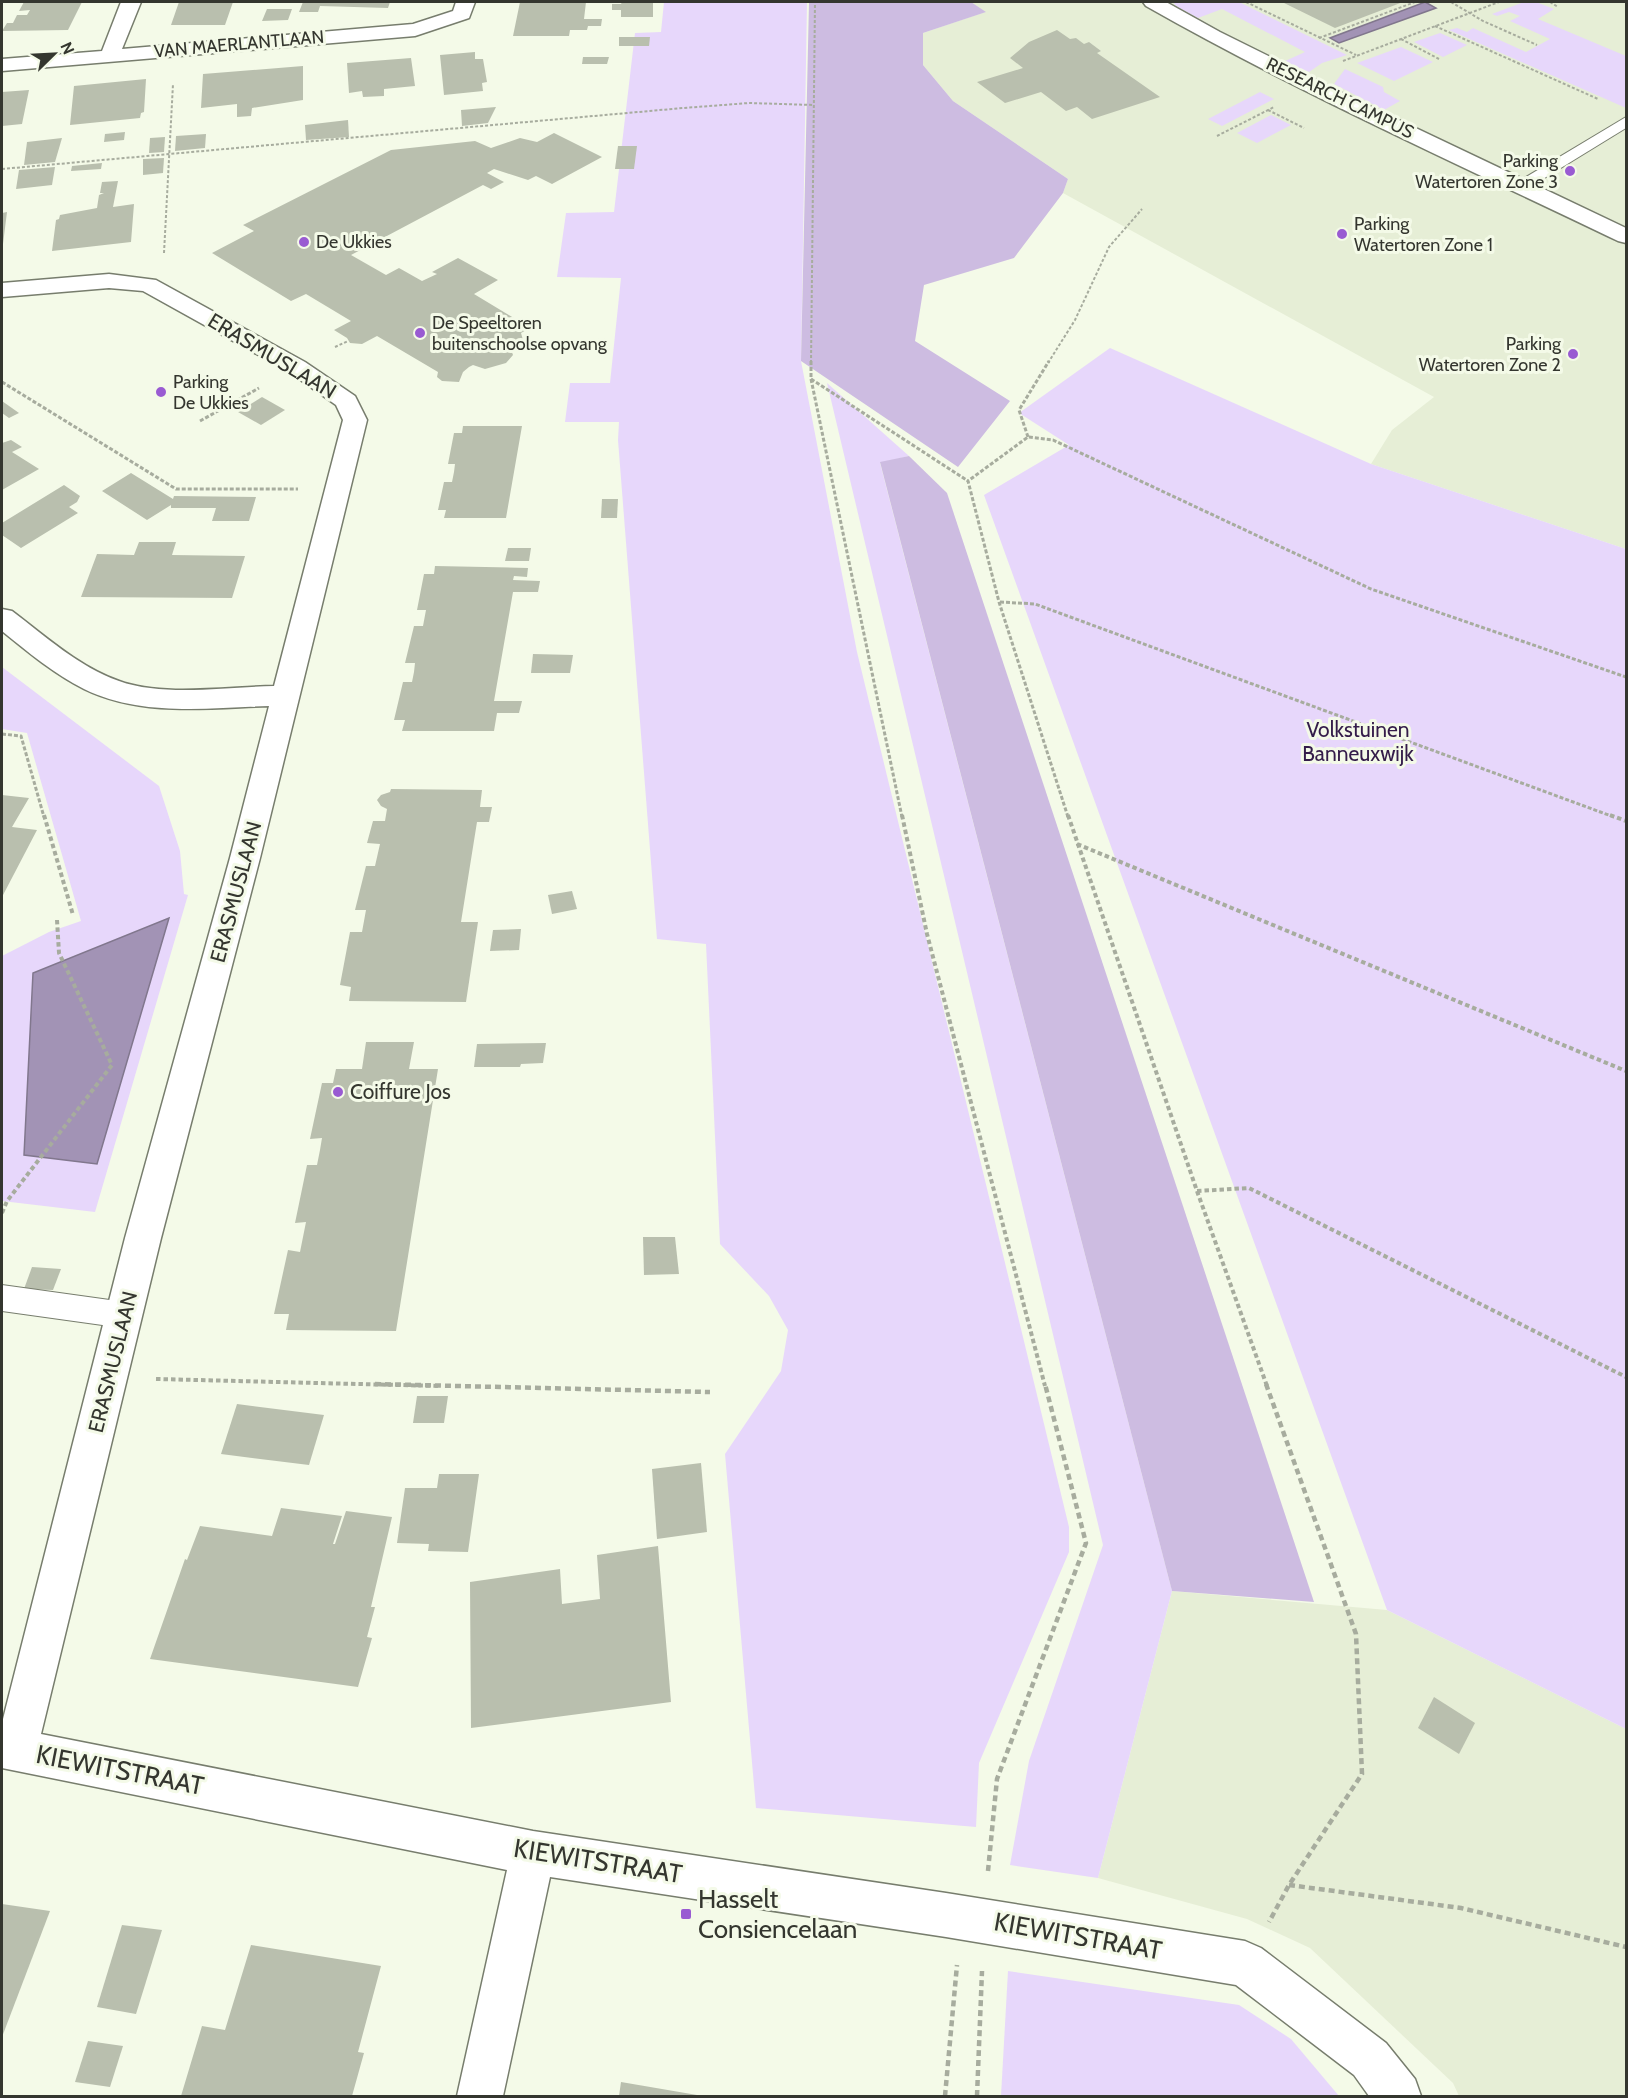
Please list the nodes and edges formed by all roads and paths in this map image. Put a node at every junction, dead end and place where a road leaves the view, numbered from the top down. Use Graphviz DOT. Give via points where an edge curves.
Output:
graph roads {
  1 [pos="131,2"];
  2 [pos="465,2"];
  3 [pos="815,2"];
  4 [pos="1154,2"];
  5 [pos="1246,2"];
  6 [pos="1415,2"];
  7 [pos="1451,2"];
  8 [pos="1499,2"];
  9 [pos="1550,2"];
  10 [pos="1558,7"];
  11 [pos="1471,11"];
  12 [pos="1434,26"];
  13 [pos="1318,38"];
  14 [pos="1401,39"];
  15 [pos="1538,45"];
  16 [pos="173,50"];
  17 [pos="110,55"];
  18 [pos="1357,56"];
  19 [pos="1439,59"];
  20 [pos="1337,64"];
  21 [pos="2,65"];
  22 [pos="1601,101"];
  23 [pos="814,105"];
  24 [pos="1276,106"];
  25 [pos="1268,110"];
  26 [pos="1626,122"];
  27 [pos="1304,128"];
  28 [pos="1217,136"];
  29 [pos="171,154"];
  30 [pos="2,169"];
  31 [pos="1519,186"];
  32 [pos="1142,209"];
  33 [pos="1626,236"];
  34 [pos="148,285"];
  35 [pos="2,290"];
  36 [pos="811,379"];
  37 [pos="2,382"];
  38 [pos="1028,437"];
  39 [pos="968,481"];
  40 [pos="337,489"];
  41 [pos="999,602"];
  42 [pos="2,618"];
  43 [pos="1626,677"];
  44 [pos="286,696"];
  45 [pos="2,734"];
  46 [pos="1626,821"];
  47 [pos="1077,844"];
  48 [pos="73,915"];
  49 [pos="57,920"];
  50 [pos="1626,1071"];
  51 [pos="1197,1191"];
  52 [pos="2,1213"];
  53 [pos="2,1298"];
  54 [pos="124,1315"];
  55 [pos="1626,1377"];
  56 [pos="110,1378"];
  57 [pos="710,1392"];
  58 [pos="9,1748"];
  59 [pos="533,1853"];
  60 [pos="1289,1885"];
  61 [pos="973,1919"];
  62 [pos="1626,1947"];
  63 [pos="1245,1964"];
  64 [pos="480,2097"];
  65 [pos="945,2097"];
  66 [pos="977,2097"];
  67 [pos="1398,2097"];
  1 -- 17 [label="street"];
  2 -- 16 [label="street, VAN MAERLANTLAAN" via="462,14 415,30"];
  3 -- 23 [label="path"];
  4 -- 31 [label="street, RESEARCH CAMPUS" via="1277,68"];
  5 -- 13 [label="path"];
  6 -- 13 [label="path"];
  7 -- 11 [label="path"];
  8 -- 11 [label="path"];
  9 -- 10 [label="path"];
  11 -- 12 [label="path"];
  11 -- 15 [label="path" via="1483,21"];
  12 -- 14 [label="path"];
  12 -- 22 [label="path"];
  13 -- 18 [label="path"];
  14 -- 18 [label="path"];
  14 -- 19 [label="path"];
  16 -- 17 [label="street, VAN MAERLANTLAAN"];
  16 -- 29 [label="path"];
  17 -- 21 [label="street, VAN MAERLANTLAAN"];
  18 -- 20 [label="path"];
  23 -- 29 [label="path" via="749,103 683,108"];
  23 -- 36 [label="path"];
  24 -- 25 [label="path"];
  25 -- 27 [label="path"];
  25 -- 28 [label="path"];
  26 -- 31 [label="lane"];
  29 -- 30 [label="path"];
  29 -- 34 [label="path" via="163,263"];
  31 -- 33 [label="street, RESEARCH CAMPUS"];
  32 -- 38 [label="path" via="1109,247 1070,328 1019,410"];
  34 -- 35 [label="street, ERASMUSLAAN" via="109,281"];
  34 -- 40 [label="street, ERASMUSLAAN" via="297,367 346,401 355,420"];
  36 -- 39 [label="path"];
  36 -- 61 [label="path" via="927,934 1086,1543 997,1779"];
  37 -- 40 [label="path" via="176,489"];
  38 -- 39 [label="path"];
  38 -- 43 [label="path" via="1053,440 1371,589"];
  39 -- 41 [label="path"];
  40 -- 44 [label="street, ERASMUSLAAN"];
  41 -- 46 [label="path" via="1035,604"];
  41 -- 47 [label="path"];
  42 -- 44 [label="street" via="85,677 110,689 150,697"];
  44 -- 54 [label="street, ERASMUSLAAN"];
  45 -- 48 [label="path" via="21,736"];
  47 -- 50 [label="path"];
  47 -- 51 [label="path"];
  49 -- 52 [label="path" via="59,953 112,1065 7,1201"];
  51 -- 55 [label="path" via="1249,1188"];
  51 -- 60 [label="path" via="1356,1634 1362,1774"];
  53 -- 54 [label="lane"];
  54 -- 56 [label="street, ERASMUSLAAN"];
  56 -- 57 [label="path"];
  56 -- 58 [label="street, ERASMUSLAAN"];
  58 -- 59 [label="street, KIEWITSTRAAT"];
  59 -- 61 [label="street, KIEWITSTRAAT"];
  59 -- 64 [label="street"];
  60 -- 62 [label="path" via="1461,1908"];
  60 -- 63 [label="path"];
  61 -- 63 [label="street, KIEWITSTRAAT"];
  61 -- 65 [label="path"];
  61 -- 66 [label="path"];
  63 -- 67 [label="street, KIEWITSTRAAT" via="1370,2059"];
}
